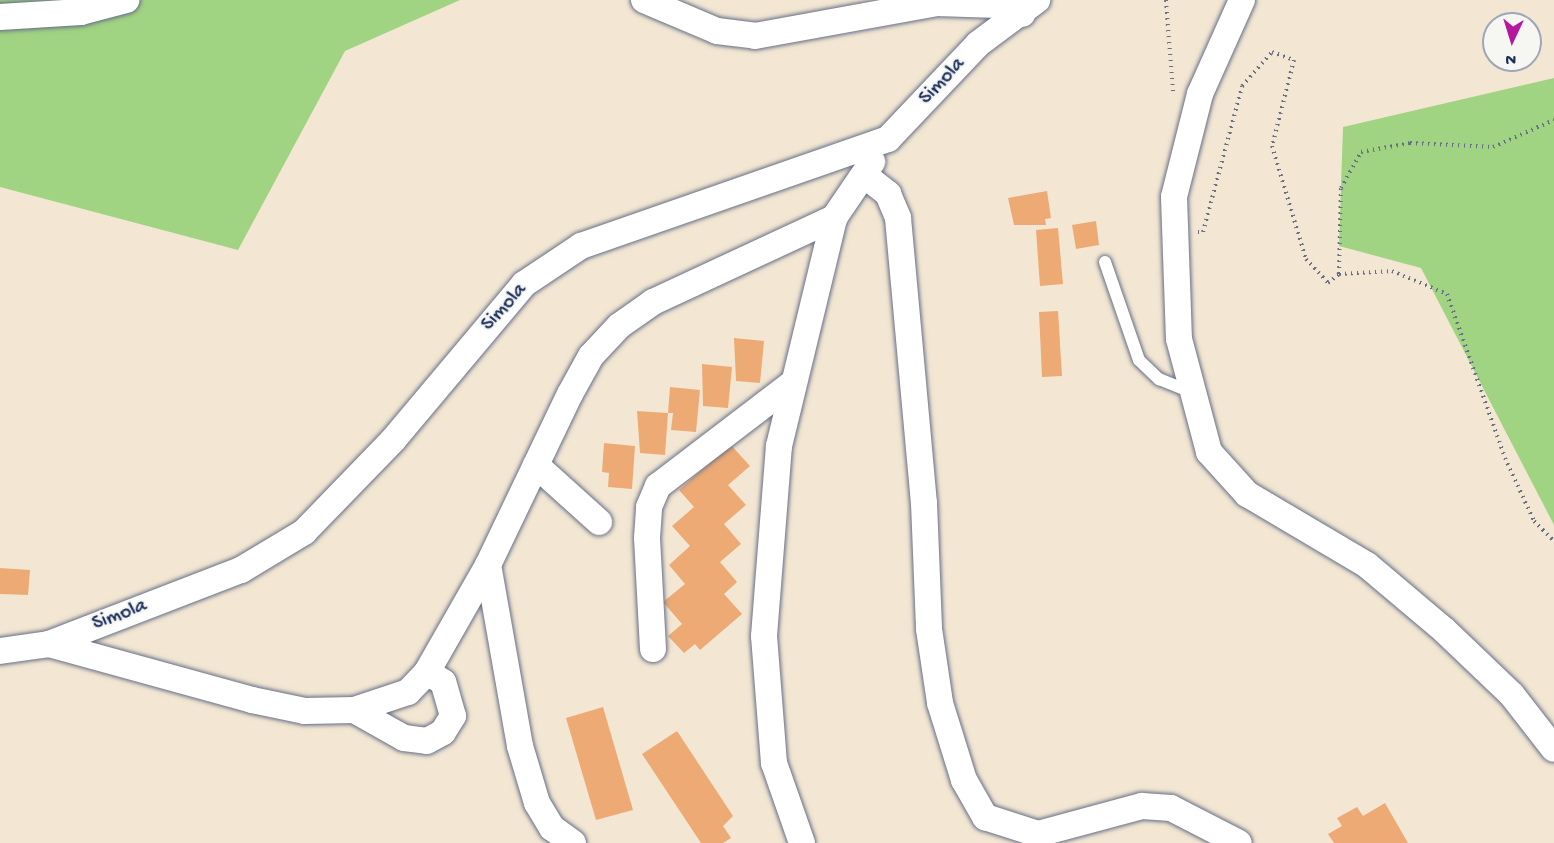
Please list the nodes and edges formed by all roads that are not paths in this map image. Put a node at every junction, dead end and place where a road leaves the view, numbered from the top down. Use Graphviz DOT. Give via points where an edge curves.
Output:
graph roads {
  1 [pos="126,0"];
  2 [pos="644,0"];
  3 [pos="1242,0"];
  4 [pos="1030,7"];
  5 [pos="0,17"];
  6 [pos="888,140"];
  7 [pos="864,175"];
  8 [pos="834,218"];
  9 [pos="1106,262"];
  10 [pos="790,385"];
  11 [pos="1189,391"];
  12 [pos="536,465"];
  13 [pos="599,522"];
  14 [pos="488,565"];
  15 [pos="49,644"];
  16 [pos="653,649"];
  17 [pos="0,651"];
  18 [pos="427,672"];
  19 [pos="354,710"];
  20 [pos="1554,749"];
  21 [pos="573,843"];
  22 [pos="802,843"];
  23 [pos="1239,843"];
  1 -- 5 [label="street" via="81,12"];
  2 -- 4 [label="street" via="717,31 755,36 936,3"];
  3 -- 11 [label="street" via="1208,74 1183,149 1171,234 1179,339"];
  4 -- 6 [label="street, Simola" via="978,44"];
  6 -- 7 [label="street"];
  6 -- 15 [label="street, Simola" via="581,246 524,284 394,439 304,532 241,570"];
  7 -- 8 [label="street"];
  7 -- 23 [label="street" via="888,194 898,218 924,503 930,629 940,703 964,780 985,817 1038,834 1142,806 1171,808"];
  8 -- 10 [label="street"];
  8 -- 12 [label="street" via="664,296 619,326 591,356"];
  9 -- 11 [label="lane" via="1139,360 1159,379"];
  10 -- 16 [label="street" via="658,486 649,507 647,538"];
  10 -- 22 [label="street" via="777,456 764,636 774,764"];
  11 -- 20 [label="street" via="1209,452 1228,479 1367,565 1512,695"];
  12 -- 13 [label="street"];
  12 -- 14 [label="street"];
  14 -- 18 [label="street"];
  14 -- 21 [label="street" via="520,746 537,803 552,828"];
  15 -- 17 [label="street, Simola"];
  15 -- 19 [label="street" via="252,700 305,711"];
  18 -- 19 [label="street" via="408,692"];
  18 -- 19 [label="street" via="443,682 453,716 443,732 427,741 404,738"];
}
